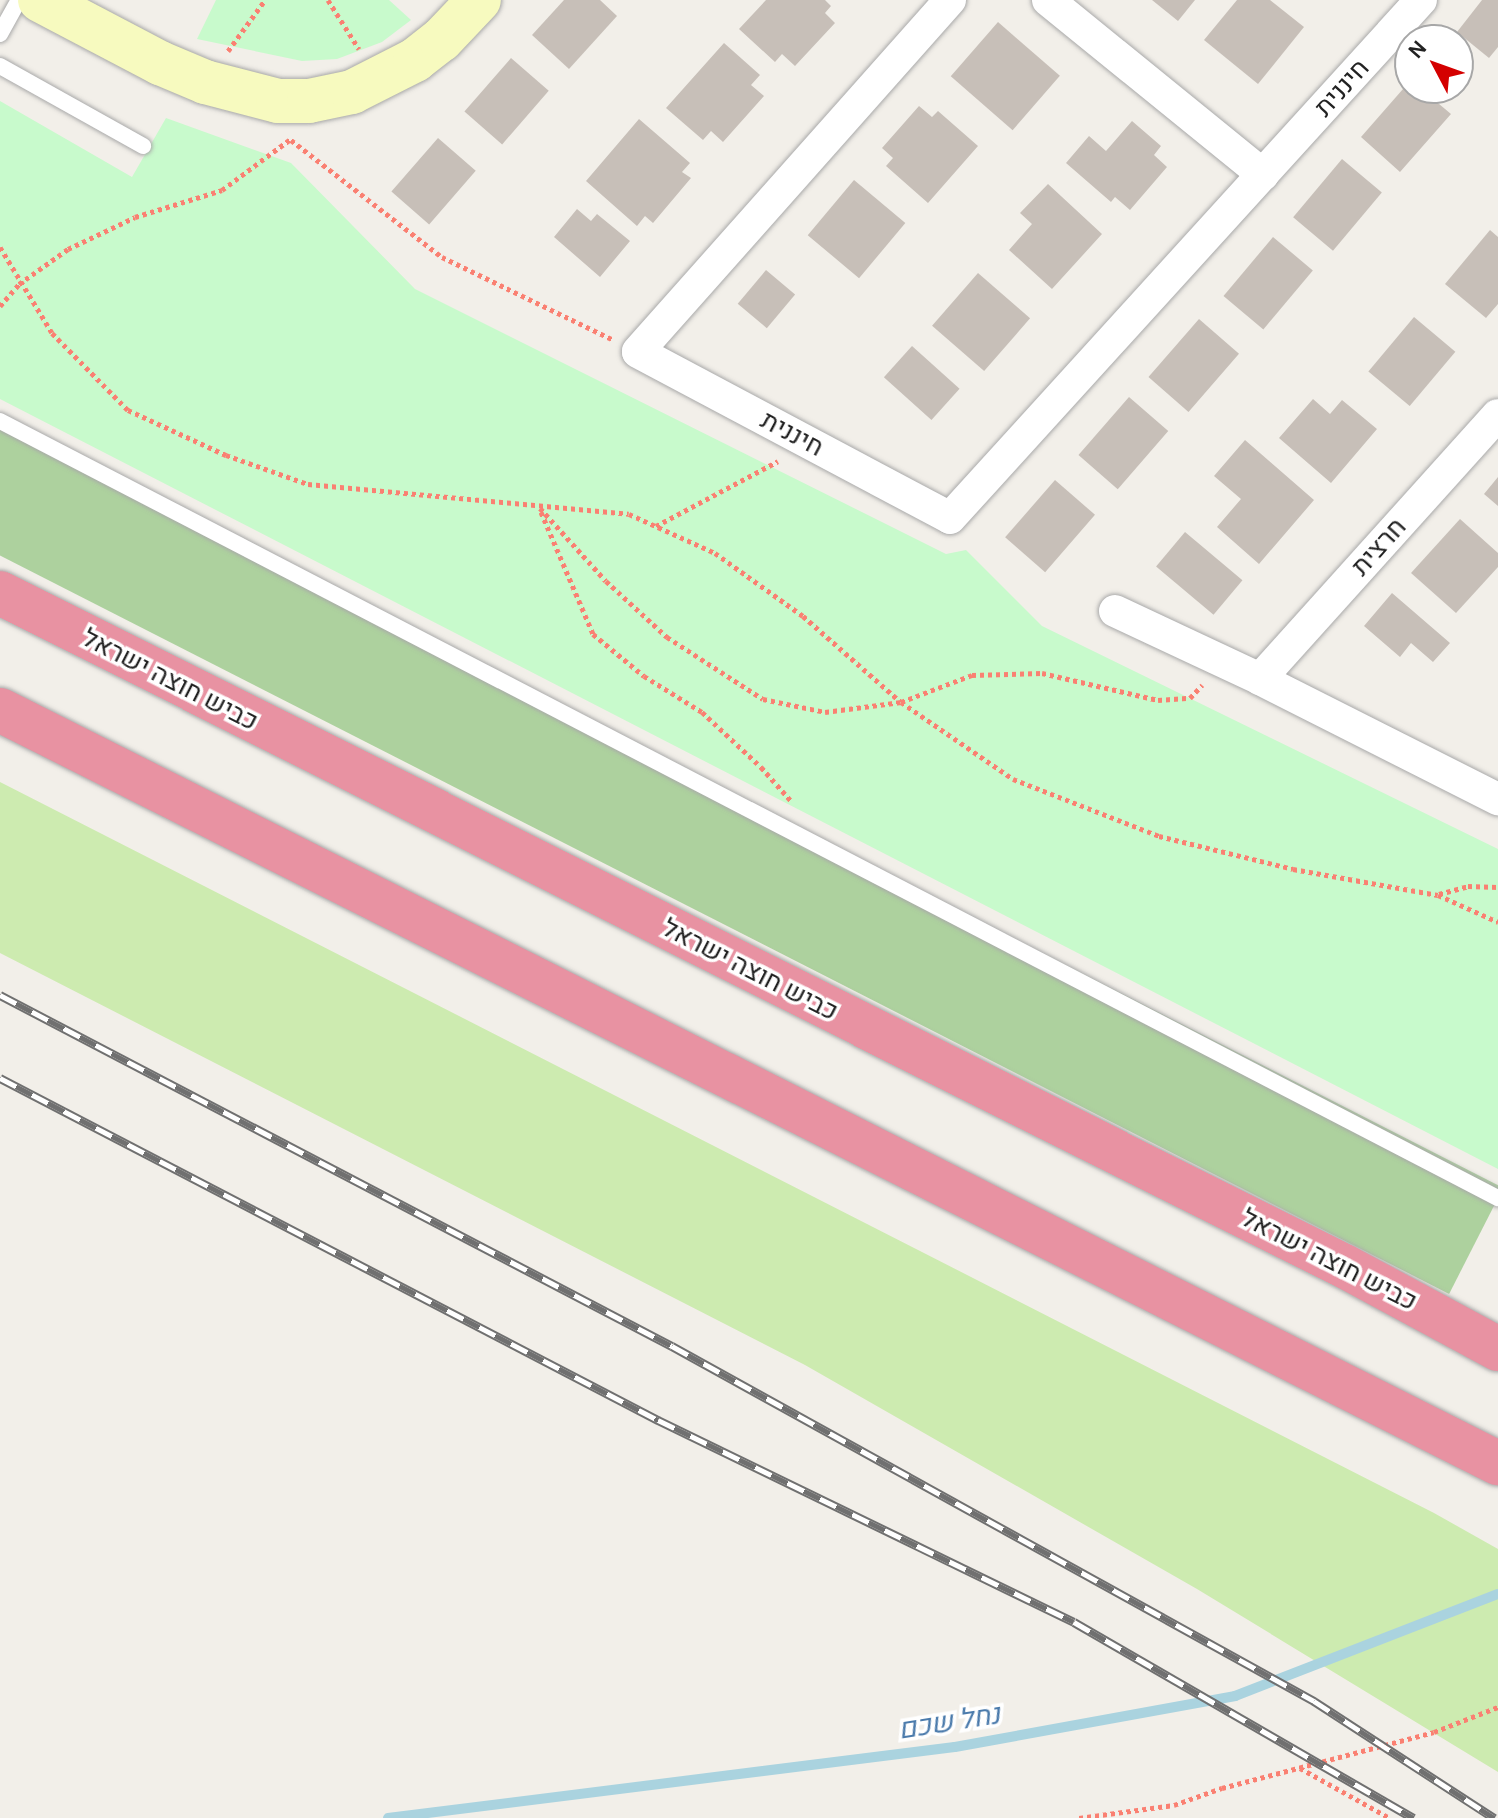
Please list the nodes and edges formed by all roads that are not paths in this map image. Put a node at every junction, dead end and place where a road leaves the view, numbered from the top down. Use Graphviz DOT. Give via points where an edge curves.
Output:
graph roads {
  1 [pos="19,0"];
  2 [pos="40,0"];
  3 [pos="479,0"];
  4 [pos="950,0"];
  5 [pos="1048,0"];
  6 [pos="1421,0"];
  7 [pos="0,34"];
  8 [pos="0,66"];
  9 [pos="143,146"];
  10 [pos="1263,175"];
  11 [pos="1498,415"];
  12 [pos="0,421"];
  13 [pos="0,593"];
  14 [pos="1115,611"];
  15 [pos="1260,679"];
  16 [pos="0,710"];
  17 [pos="1498,799"];
  18 [pos="1498,1198"];
  19 [pos="1498,1349"];
  20 [pos="1485,1456"];
  1 -- 7 [label="lane"];
  2 -- 3 [label="street" via="160,63 205,82 278,101 309,101 372,83 441,40"];
  4 -- 10 [label="street, חיננית" via="638,352 950,518"];
  5 -- 10 [label="street"];
  6 -- 10 [label="street, חיננית"];
  8 -- 9 [label="lane"];
  11 -- 15 [label="street, חרצית"];
  12 -- 18 [label="lane"];
  13 -- 19 [label="highway, כביש חוצה ישראל" via="1346,1267"];
  14 -- 15 [label="street"];
  15 -- 17 [label="street"];
  16 -- 20 [label="highway"];
}
